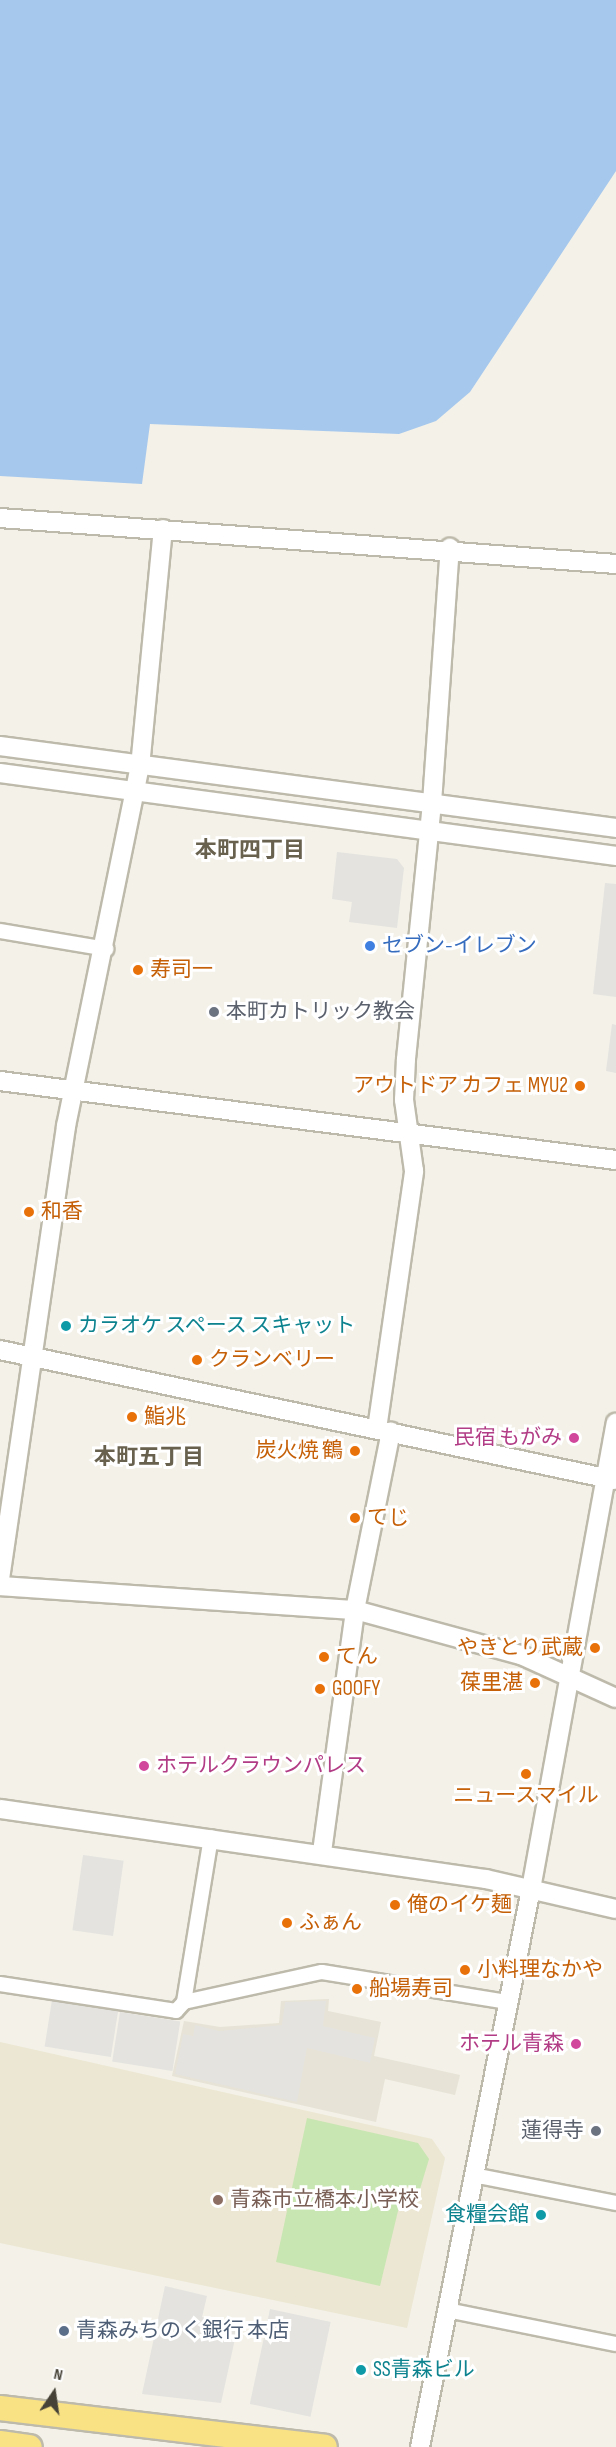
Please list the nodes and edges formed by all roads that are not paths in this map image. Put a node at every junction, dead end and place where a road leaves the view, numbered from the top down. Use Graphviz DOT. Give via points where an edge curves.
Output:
graph roads {
  1 [pos="0,518"];
  2 [pos="163,529"];
  3 [pos="450,548"];
  4 [pos="616,564"];
  5 [pos="0,746"];
  6 [pos="140,767"];
  7 [pos="0,774"];
  8 [pos="135,793"];
  9 [pos="432,803"];
  10 [pos="616,828"];
  11 [pos="429,831"];
  12 [pos="616,856"];
  13 [pos="0,931"];
  14 [pos="106,949"];
  15 [pos="0,1081"];
  16 [pos="75,1092"];
  17 [pos="409,1131"];
  18 [pos="616,1160"];
  19 [pos="0,1350"];
  20 [pos="31,1356"];
  21 [pos="616,1423"];
  22 [pos="384,1430"];
  23 [pos="610,1479"];
  24 [pos="0,1580"];
  25 [pos="0,1586"];
  26 [pos="356,1610"];
  27 [pos="567,1673"];
  28 [pos="616,1698"];
  29 [pos="0,1809"];
  30 [pos="211,1837"];
  31 [pos="322,1852"];
  32 [pos="531,1889"];
  33 [pos="616,1909"];
  34 [pos="0,1983"];
  35 [pos="184,2002"];
  36 [pos="507,2002"];
  37 [pos="473,2175"];
  38 [pos="616,2204"];
  39 [pos="447,2310"];
  40 [pos="616,2344"];
  41 [pos="0,2408"];
  42 [pos="0,2443"];
  43 [pos="30,2447"];
  44 [pos="324,2447"];
  45 [pos="420,2447"];
  1 -- 2 [label="street"];
  2 -- 3 [label="street"];
  2 -- 6 [label="street"];
  3 -- 4 [label="street"];
  3 -- 9 [label="street"];
  5 -- 6 [label="street"];
  6 -- 8 [label="street"];
  6 -- 9 [label="street"];
  7 -- 8 [label="street"];
  8 -- 11 [label="street"];
  8 -- 14 [label="street"];
  9 -- 10 [label="street"];
  9 -- 11 [label="street"];
  11 -- 12 [label="street"];
  11 -- 17 [label="street" via="406,1059"];
  13 -- 14 [label="street"];
  14 -- 16 [label="street"];
  15 -- 16 [label="street"];
  16 -- 17 [label="street"];
  16 -- 20 [label="street"];
  17 -- 18 [label="street"];
  17 -- 22 [label="street" via="414,1171"];
  19 -- 20 [label="street"];
  20 -- 22 [label="street"];
  20 -- 24 [label="street"];
  21 -- 23 [label="street"];
  22 -- 23 [label="street"];
  22 -- 26 [label="street"];
  23 -- 27 [label="street"];
  25 -- 26 [label="street"];
  26 -- 27 [label="street"];
  26 -- 31 [label="street"];
  27 -- 28 [label="street"];
  27 -- 32 [label="street"];
  29 -- 30 [label="street"];
  30 -- 31 [label="street"];
  30 -- 35 [label="street"];
  31 -- 32 [label="street"];
  32 -- 33 [label="street"];
  32 -- 36 [label="street"];
  34 -- 35 [label="street" via="170,2013"];
  35 -- 36 [label="street" via="322,1972"];
  36 -- 37 [label="street"];
  37 -- 38 [label="street"];
  37 -- 39 [label="street"];
  39 -- 40 [label="street"];
  39 -- 45 [label="street"];
  41 -- 44 [label="highway"];
  42 -- 43 [label="highway"];
}
